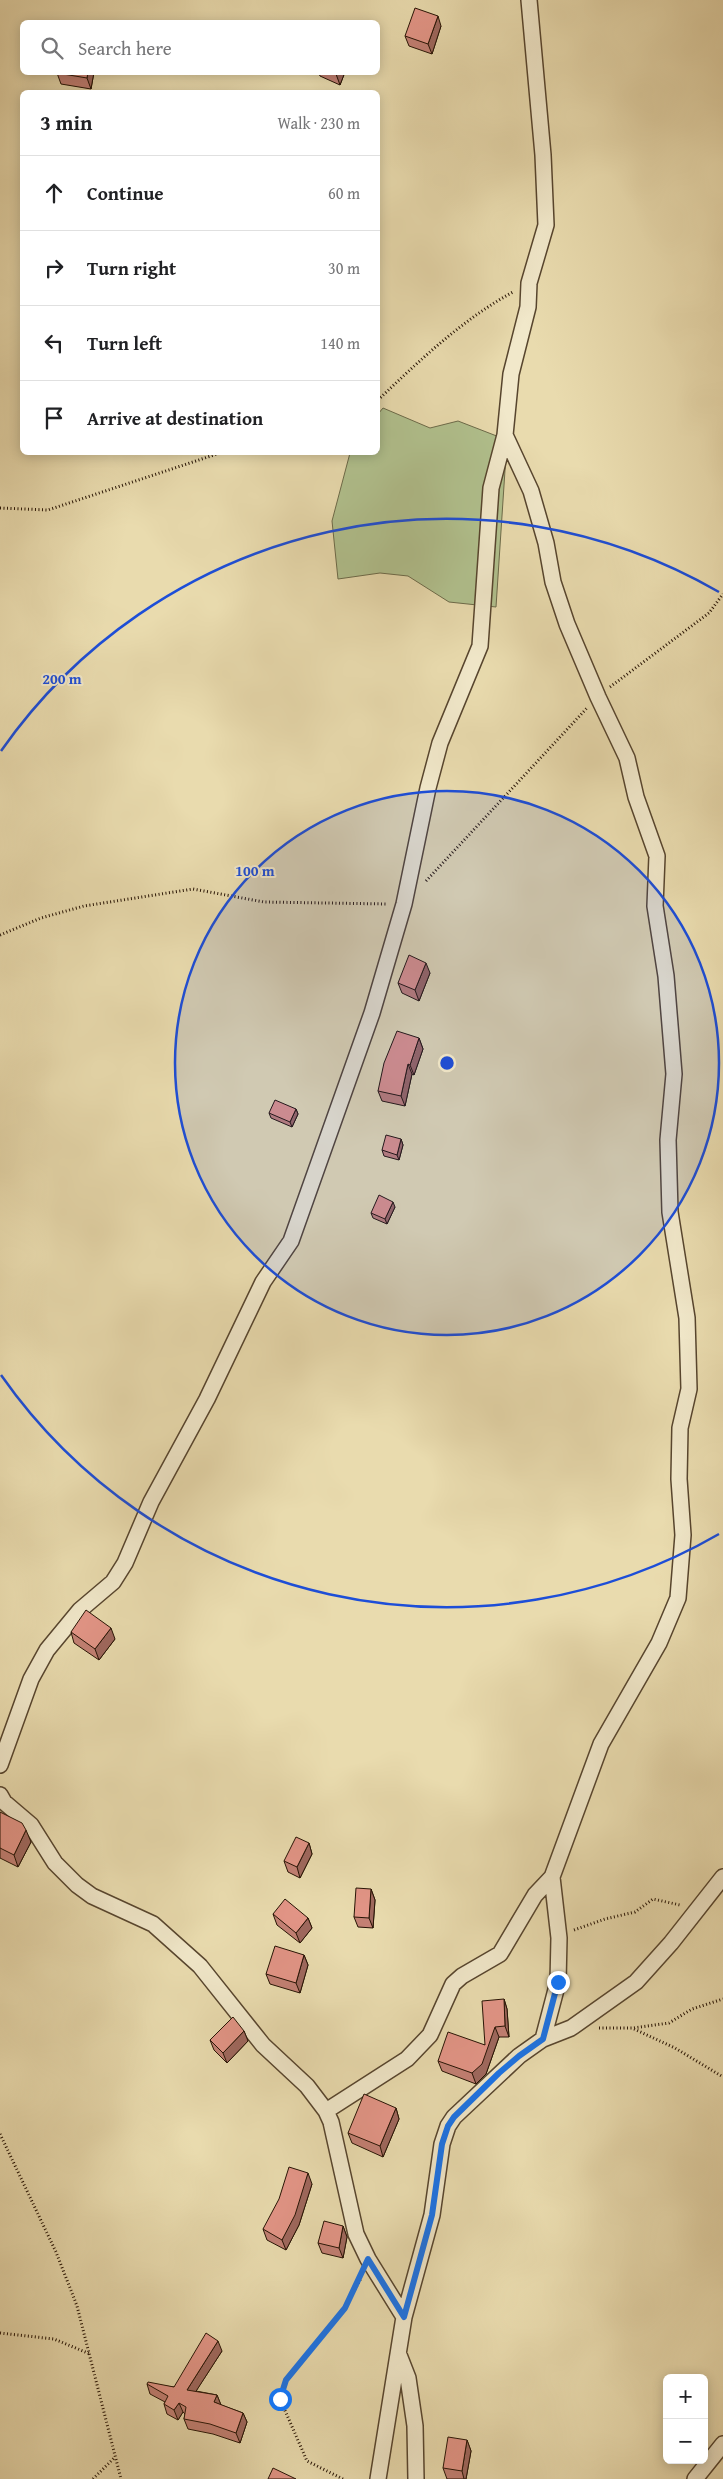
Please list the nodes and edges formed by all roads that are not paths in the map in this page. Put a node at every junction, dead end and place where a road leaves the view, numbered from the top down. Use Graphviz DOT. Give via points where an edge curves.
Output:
graph roads {
  1 [pos="529,0"];
  2 [pos="504,435"];
  3 [pos="0,1765"];
  4 [pos="0,1795"];
  5 [pos="552,1876"];
  6 [pos="723,1877"];
  7 [pos="543,2039"];
  8 [pos="326,2111"];
  9 [pos="404,2317"];
  10 [pos="398,2353"];
  11 [pos="723,2444"];
  12 [pos="378,2479"];
  13 [pos="416,2479"];
  14 [pos="695,2479"];
  1 -- 2 [label="street" via="546,225 529,283 528,307 511,374"];
  2 -- 3 [label="street" via="491,488 480,646 440,743 404,904 372,1013 291,1241 263,1282 207,1399 152,1502 125,1563 113,1582 80,1610 47,1650 31,1679"];
  2 -- 5 [label="street" via="531,491 553,582 567,624 627,758 636,797 657,856 655,906 666,976 674,1074 668,1140 670,1212 687,1318 689,1389 680,1428 683,1535 678,1598 659,1643 601,1744"];
  4 -- 8 [label="street" via="31,1825 55,1863 76,1885 92,1896 153,1924 200,1966 263,2045 307,2086"];
  5 -- 7 [label="street" via="559,1938 558,1982"];
  5 -- 8 [label="street" via="535,1895 500,1954 453,1984 430,2035 419,2047 407,2059"];
  6 -- 7 [label="street" via="636,1982 571,2028"];
  7 -- 9 [label="street" via="499,2073 448,2126 442,2144 432,2215"];
  8 -- 9 [label="street" via="356,2234"];
  9 -- 10 [label="street"];
  10 -- 12 [label="street"];
  10 -- 13 [label="street" via="408,2378"];
  11 -- 14 [label="street"];
}
